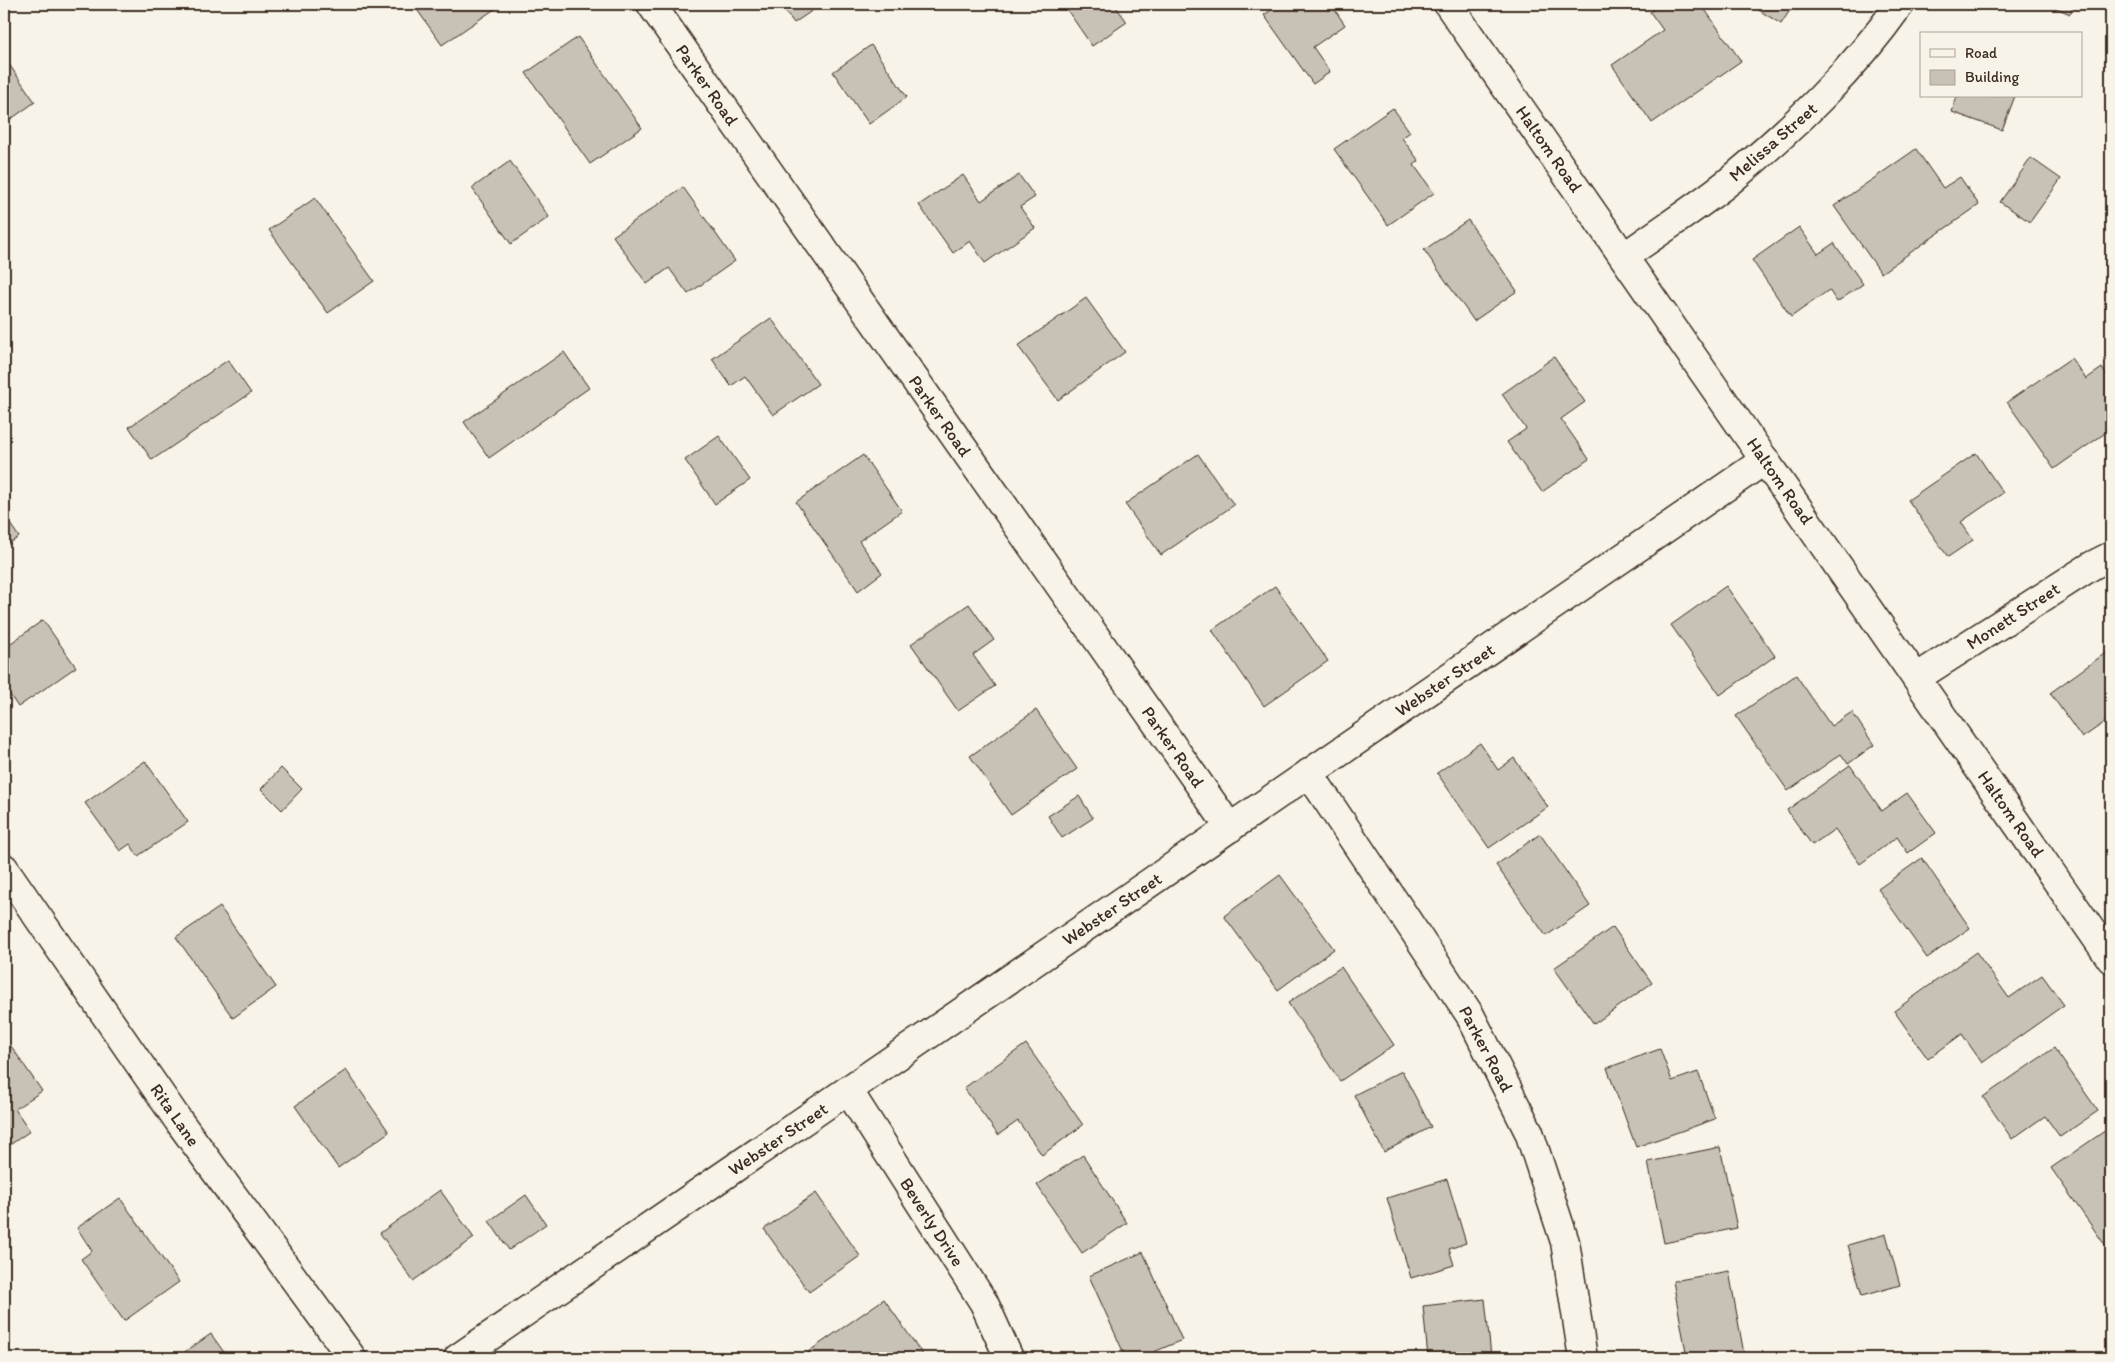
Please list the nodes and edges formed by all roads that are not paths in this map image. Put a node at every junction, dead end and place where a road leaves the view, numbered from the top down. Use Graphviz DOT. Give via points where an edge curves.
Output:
graph roads {
  1 [pos="650,4"];
  2 [pos="1448,4"];
  3 [pos="1900,4"];
  4 [pos="1624,257"];
  5 [pos="1765,460"];
  6 [pos="2111,556"];
  7 [pos="1916,678"];
  8 [pos="1309,773"];
  9 [pos="1230,828"];
  10 [pos="4,868"];
  11 [pos="2111,958"];
  12 [pos="848,1090"];
  13 [pos="352,1358"];
  14 [pos="458,1358"];
  15 [pos="1010,1358"];
  16 [pos="1584,1358"];
  1 -- 9 [label="street, Parker Road"];
  2 -- 4 [label="street, Haltom Road"];
  3 -- 4 [label="street, Melissa Street" via="1825,96 1731,180"];
  4 -- 5 [label="street, Haltom Road"];
  5 -- 7 [label="street, Haltom Road"];
  5 -- 8 [label="street, Webster Street"];
  6 -- 7 [label="street, Monett Street"];
  7 -- 11 [label="street, Haltom Road"];
  8 -- 9 [label="street, Webster Street"];
  8 -- 16 [label="street, Parker Road" via="1470,1015 1529,1132 1565,1242"];
  9 -- 12 [label="street, Webster Street"];
  10 -- 13 [label="street, Rita Lane" via="178,1120"];
  12 -- 14 [label="street, Webster Street"];
  12 -- 15 [label="street, Beverly Drive" via="984,1303"];
}
